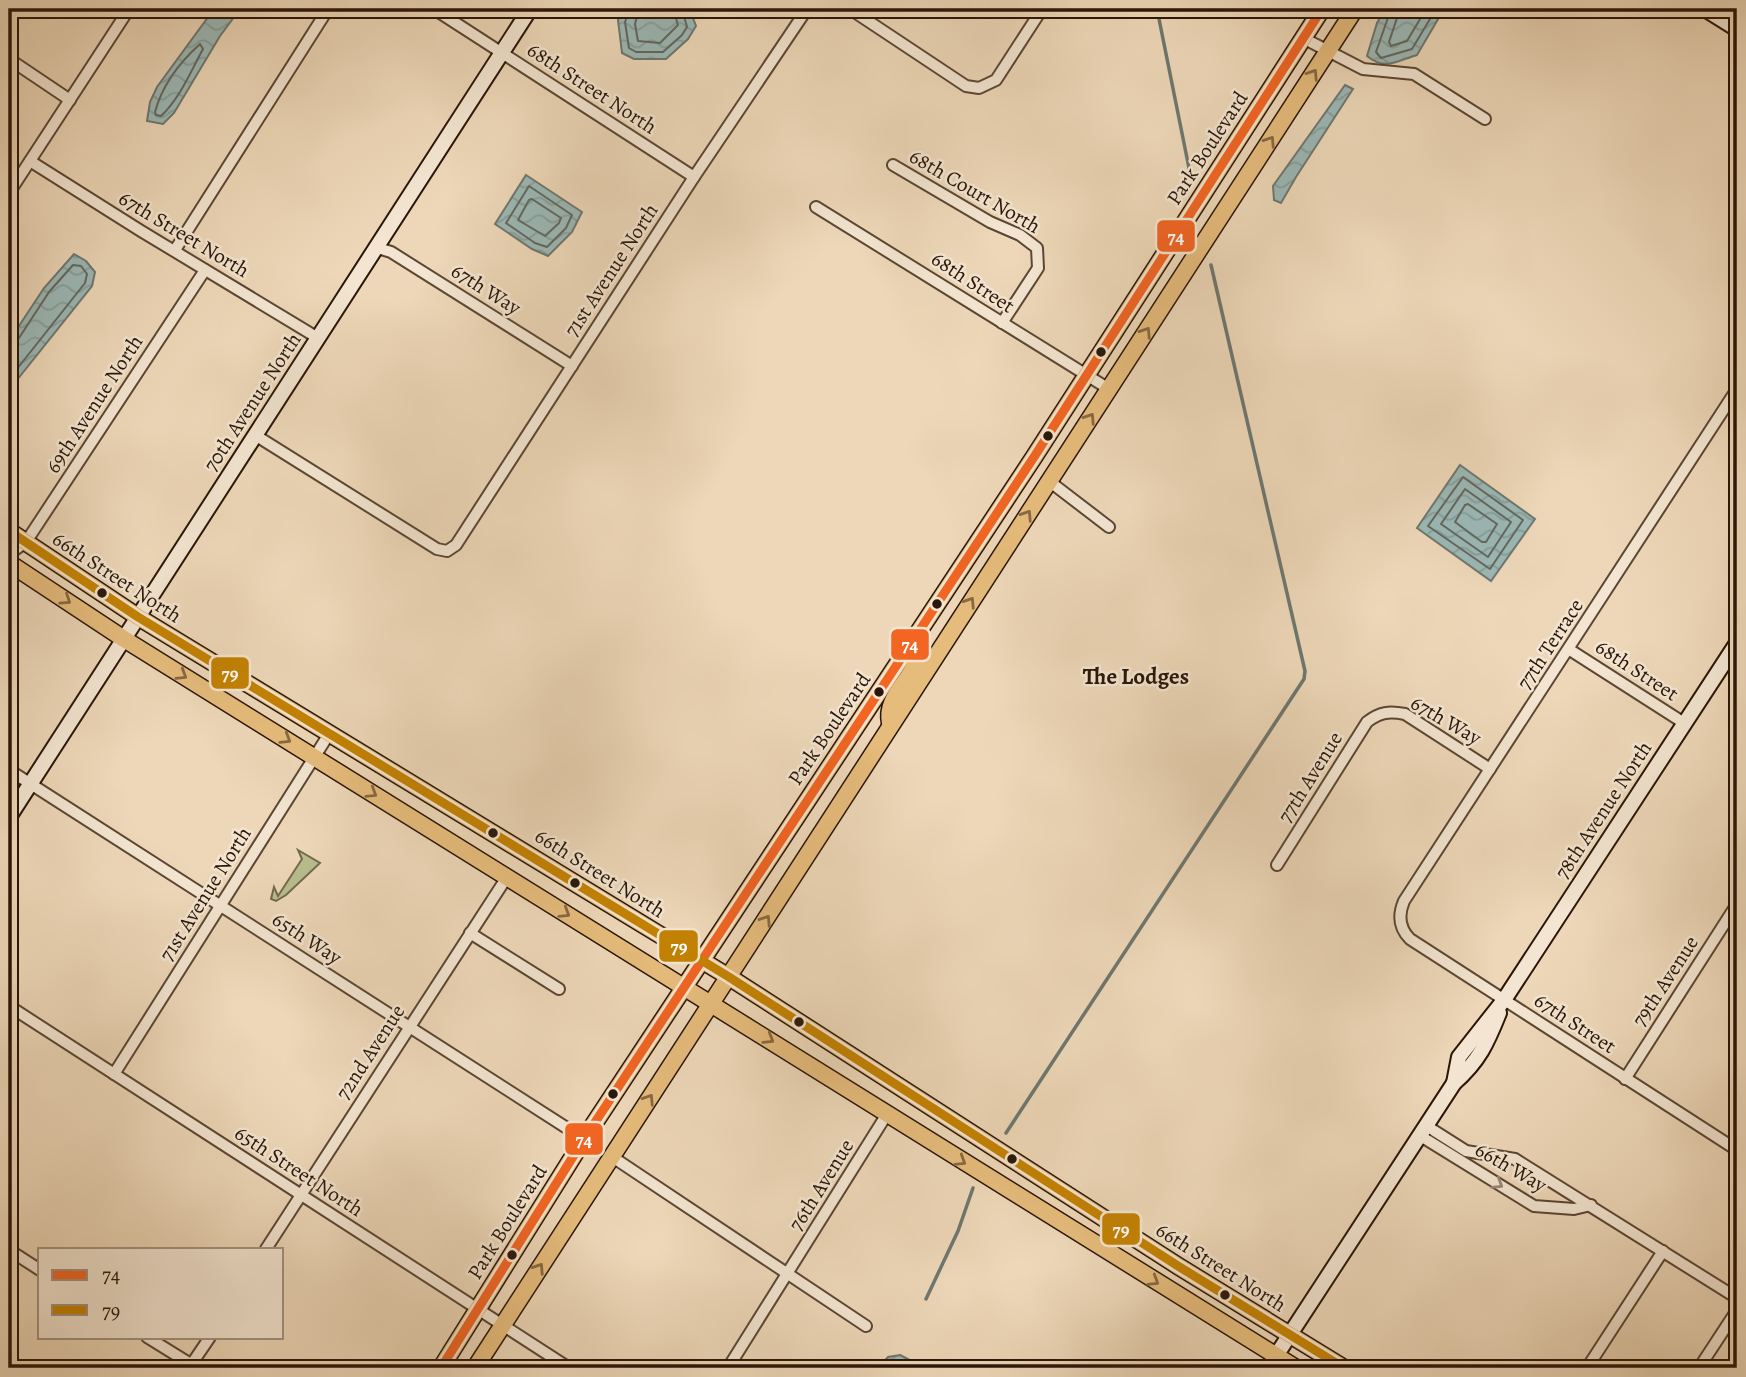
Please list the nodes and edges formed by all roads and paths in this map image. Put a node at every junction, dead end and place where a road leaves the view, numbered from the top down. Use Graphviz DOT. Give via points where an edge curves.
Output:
graph roads {
  1 [pos="129,9"];
  2 [pos="328,9"];
  3 [pos="435,9"];
  4 [pos="530,9"];
  5 [pos="807,9"];
  6 [pos="850,9"];
  7 [pos="1042,9"];
  8 [pos="1322,9"];
  9 [pos="1355,9"];
  10 [pos="1705,9"];
  11 [pos="1737,29"];
  12 [pos="1303,38"];
  13 [pos="1327,52"];
  14 [pos="503,53"];
  15 [pos="9,59"];
  16 [pos="70,100"];
  17 [pos="1485,119"];
  18 [pos="30,161"];
  19 [pos="893,165"];
  20 [pos="694,177"];
  21 [pos="9,193"];
  22 [pos="816,207"];
  23 [pos="378,248"];
  24 [pos="175,250"];
  25 [pos="205,270"];
  26 [pos="1002,323"];
  27 [pos="318,338"];
  28 [pos="572,366"];
  29 [pos="1085,375"];
  30 [pos="1109,389"];
  31 [pos="1737,389"];
  32 [pos="255,435"];
  33 [pos="1049,481"];
  34 [pos="1109,527"];
  35 [pos="9,531"];
  36 [pos="26,542"];
  37 [pos="9,554"];
  38 [pos="9,563"];
  39 [pos="138,617"];
  40 [pos="914,638"];
  41 [pos="124,639"];
  42 [pos="1737,643"];
  43 [pos="1570,650"];
  44 [pos="1379,713"];
  45 [pos="1684,723"];
  46 [pos="891,725"];
  47 [pos="329,734"];
  48 [pos="314,757"];
  49 [pos="1490,769"];
  50 [pos="9,770"];
  51 [pos="30,784"];
  52 [pos="9,817"];
  53 [pos="1277,865"];
  54 [pos="507,877"];
  55 [pos="1737,904"];
  56 [pos="220,905"];
  57 [pos="1400,921"];
  58 [pos="470,933"];
  59 [pos="701,960"];
  60 [pos="729,978"];
  61 [pos="683,986"];
  62 [pos="559,989"];
  63 [pos="1504,1000"];
  64 [pos="711,1003"];
  65 [pos="9,1006"];
  66 [pos="409,1028"];
  67 [pos="114,1074"];
  68 [pos="1625,1079"];
  69 [pos="887,1114"];
  70 [pos="1422,1130"];
  71 [pos="584,1139"];
  72 [pos="1737,1150"];
  73 [pos="611,1156"];
  74 [pos="301,1195"];
  75 [pos="1591,1205"];
  76 [pos="267,1248"];
  77 [pos="9,1250"];
  78 [pos="1663,1251"];
  79 [pos="38,1269"];
  80 [pos="788,1275"];
  81 [pos="1737,1298"];
  82 [pos="478,1309"];
  83 [pos="1737,1310"];
  84 [pos="503,1325"];
  85 [pos="866,1326"];
  86 [pos="1290,1334"];
  87 [pos="148,1338"];
  88 [pos="209,1338"];
  89 [pos="1272,1362"];
  90 [pos="192,1367"];
  91 [pos="441,1368"];
  92 [pos="475,1368"];
  93 [pos="569,1368"];
  94 [pos="728,1368"];
  95 [pos="1296,1368"];
  96 [pos="1344,1368"];
  97 [pos="1587,1368"];
  98 [pos="1699,1368"];
  1 -- 16 [label="street"];
  2 -- 24 [label="street"];
  3 -- 14 [label="street, 68th Street North"];
  4 -- 14 [label="street, 70th Avenue North"];
  5 -- 20 [label="street, 71st Avenue North"];
  6 -- 7 [label="street" via="966,86 979,88 996,80"];
  8 -- 12 [label="main road, Park Boulevard"];
  9 -- 13 [label="main road"];
  10 -- 11 [label="street"];
  12 -- 13 [label="street"];
  12 -- 29 [label="main road, Park Boulevard"];
  13 -- 17 [label="street" via="1363,69 1414,74"];
  30 -- 13 [label="main road, one-way"];
  14 -- 20 [label="street, 68th Street North"];
  14 -- 23 [label="street, 70th Avenue North"];
  15 -- 16 [label="street"];
  16 -- 18 [label="street"];
  18 -- 21 [label="street"];
  18 -- 24 [label="street, 67th Street North"];
  19 -- 26 [label="street, 68th Court North" via="1037,248 1038,268"];
  20 -- 28 [label="street, 71st Avenue North"];
  22 -- 26 [label="street, 68th Street"];
  23 -- 27 [label="street, 70th Avenue North"];
  23 -- 28 [label="street, 67th Way"];
  24 -- 25 [label="street, 67th Street North"];
  25 -- 27 [label="street, 67th Street North"];
  25 -- 36 [label="street, 69th Avenue North"];
  26 -- 29 [label="street, 68th Street"];
  27 -- 32 [label="street, 70th Avenue North"];
  28 -- 32 [label="street, 71st Avenue North" via="456,545 447,551"];
  29 -- 30 [label="street, 68th Street"];
  29 -- 40 [label="main road, Park Boulevard"];
  33 -- 30 [label="main road, one-way"];
  31 -- 43 [label="street, 77th Terrace"];
  32 -- 39 [label="street, 70th Avenue North"];
  33 -- 34 [label="street"];
  46 -- 33 [label="main road, one-way"];
  35 -- 36 [label="main road, 66th Street North"];
  36 -- 37 [label="street, 69th Avenue North"];
  36 -- 39 [label="main road, 66th Street North"];
  38 -- 41 [label="main road, one-way"];
  39 -- 41 [label="street, 70th Avenue North"];
  39 -- 47 [label="main road, 66th Street North"];
  40 -- 46 [label="main road" via="921,648 892,701"];
  40 -- 59 [label="main road, Park Boulevard"];
  41 -- 48 [label="main road, one-way"];
  41 -- 51 [label="street, 70th Avenue North"];
  42 -- 45 [label="street, 78th Avenue North"];
  43 -- 45 [label="street, 68th Street"];
  43 -- 49 [label="street, 77th Terrace"];
  44 -- 49 [label="street, 67th Way" via="1405,714"];
  44 -- 53 [label="street, 77th Avenue" via="1367,722"];
  45 -- 63 [label="street, 78th Avenue North"];
  60 -- 46 [label="main road, one-way"];
  47 -- 48 [label="street, 71st Avenue North"];
  47 -- 59 [label="main road, 66th Street North"];
  48 -- 54 [label="main road, one-way"];
  48 -- 56 [label="street, 71st Avenue North"];
  49 -- 57 [label="street, 77th Terrace" via="1404,901"];
  50 -- 51 [label="street, 65th Way"];
  51 -- 52 [label="street, 70th Avenue North"];
  51 -- 56 [label="street, 65th Way"];
  54 -- 58 [label="street, 72nd Avenue"];
  54 -- 61 [label="main road, one-way"];
  55 -- 68 [label="street, 79th Avenue"];
  56 -- 66 [label="street, 65th Way"];
  56 -- 67 [label="street, 71st Avenue North"];
  57 -- 63 [label="street, 67th Street" via="1410,939"];
  58 -- 62 [label="street"];
  58 -- 66 [label="street, 72nd Avenue"];
  59 -- 60 [label="main road, 66th Street North"];
  59 -- 61 [label="main road, Park Boulevard"];
  60 -- 64 [label="main road"];
  60 -- 86 [label="main road, 66th Street North"];
  61 -- 64 [label="main road"];
  61 -- 71 [label="main road, Park Boulevard"];
  63 -- 68 [label="street, 67th Street"];
  63 -- 70 [label="street, 78th Avenue North" via="1486,1046"];
  64 -- 69 [label="main road, one-way"];
  73 -- 64 [label="main road, one-way"];
  65 -- 67 [label="street, 65th Street North"];
  66 -- 71 [label="street, 65th Way"];
  66 -- 74 [label="street, 72nd Avenue"];
  67 -- 74 [label="street, 65th Street North"];
  68 -- 72 [label="street, 67th Street"];
  69 -- 80 [label="street, 76th Avenue"];
  69 -- 89 [label="main road, one-way"];
  70 -- 75 [label="street, 66th Way" via="1466,1151 1515,1158"];
  70 -- 75 [label="street, 66th Way, one-way" via="1534,1206 1574,1209"];
  70 -- 86 [label="street, 78th Avenue North"];
  71 -- 82 [label="main road, Park Boulevard"];
  73 -- 80 [label="street"];
  84 -- 73 [label="main road, one-way"];
  74 -- 76 [label="street, 72nd Avenue"];
  74 -- 82 [label="street, 65th Street North"];
  75 -- 78 [label="street, 66th Way"];
  77 -- 79 [label="street"];
  78 -- 81 [label="street, 66th Way"];
  78 -- 97 [label="street"];
  80 -- 85 [label="street"];
  80 -- 94 [label="street, 76th Avenue"];
  82 -- 84 [label="street, 65th Street North"];
  82 -- 91 [label="main road, Park Boulevard"];
  83 -- 98 [label="street"];
  84 -- 92 [label="main road"];
  84 -- 93 [label="street, 65th Street North"];
  86 -- 89 [label="street, 78th Avenue North"];
  86 -- 96 [label="main road, 66th Street North"];
  87 -- 90 [label="street"];
  88 -- 90 [label="street"];
  89 -- 95 [label="main road"];
}
